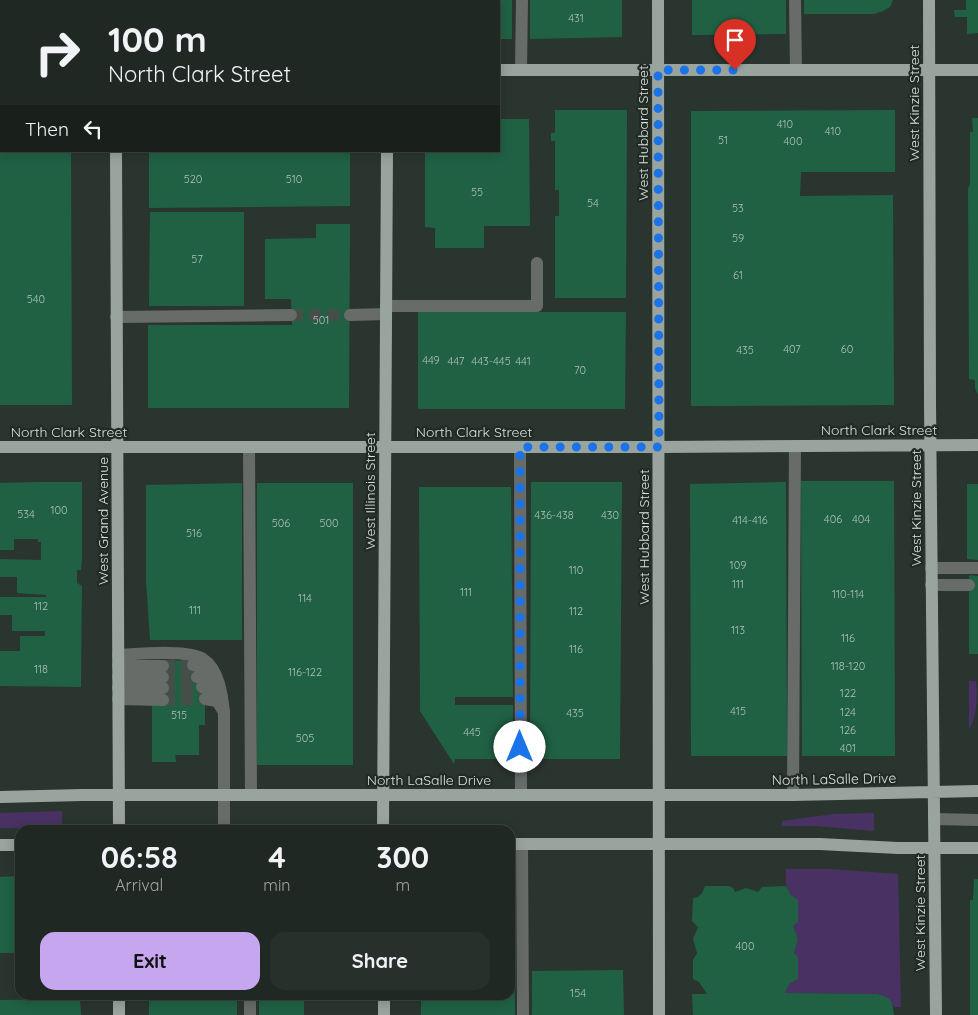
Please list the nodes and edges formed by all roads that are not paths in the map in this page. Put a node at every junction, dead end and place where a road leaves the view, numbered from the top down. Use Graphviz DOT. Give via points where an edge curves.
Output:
graph roads {
  1 [pos="522,0"];
  2 [pos="658,0"];
  3 [pos="795,0"];
  4 [pos="930,0"];
  5 [pos="500,70"];
  6 [pos="521,70"];
  7 [pos="658,70"];
  8 [pos="796,70"];
  9 [pos="929,70"];
  10 [pos="978,70"];
  11 [pos="116,152"];
  12 [pos="387,152"];
  13 [pos="537,263"];
  14 [pos="386,310"];
  15 [pos="350,314"];
  16 [pos="291,315"];
  17 [pos="116,317"];
  18 [pos="931,445"];
  19 [pos="795,446"];
  20 [pos="978,446"];
  21 [pos="0,447"];
  22 [pos="118,447"];
  23 [pos="249,447"];
  24 [pos="385,447"];
  25 [pos="520,447"];
  26 [pos="659,447"];
  27 [pos="931,568"];
  28 [pos="978,568"];
  29 [pos="931,585"];
  30 [pos="969,585"];
  31 [pos="212,670"];
  32 [pos="118,677"];
  33 [pos="199,682"];
  34 [pos="218,682"];
  35 [pos="222,696"];
  36 [pos="224,712"];
  37 [pos="978,791"];
  38 [pos="934,792"];
  39 [pos="224,795"];
  40 [pos="250,795"];
  41 [pos="383,795"];
  42 [pos="521,795"];
  43 [pos="659,795"];
  44 [pos="793,795"];
  45 [pos="118,796"];
  46 [pos="0,797"];
  47 [pos="934,819"];
  48 [pos="978,820"];
  49 [pos="119,825"];
  50 [pos="224,825"];
  51 [pos="384,825"];
  52 [pos="516,844"];
  53 [pos="659,844"];
  54 [pos="0,845"];
  55 [pos="15,845"];
  56 [pos="935,848"];
  57 [pos="978,848"];
  58 [pos="119,1000"];
  59 [pos="250,1000"];
  60 [pos="384,1000"];
  61 [pos="120,1015"];
  62 [pos="250,1015"];
  63 [pos="384,1015"];
  64 [pos="523,1015"];
  65 [pos="659,1015"];
  66 [pos="936,1015"];
  1 -- 6 [label="lane"];
  2 -- 7 [label="main road, West Hubbard Street"];
  3 -- 8 [label="lane"];
  4 -- 9 [label="main road, West Kinzie Street"];
  5 -- 6 [label="main road"];
  6 -- 7 [label="main road"];
  7 -- 8 [label="main road"];
  7 -- 26 [label="main road, West Hubbard Street"];
  8 -- 9 [label="main road"];
  9 -- 10 [label="main road"];
  9 -- 18 [label="main road, West Kinzie Street"];
  11 -- 17 [label="main road, West Grand Avenue"];
  12 -- 14 [label="main road, West Illinois Street"];
  13 -- 14 [label="lane" via="537,306"];
  14 -- 15 [label="lane"];
  14 -- 24 [label="main road, West Illinois Street"];
  16 -- 17 [label="lane"];
  17 -- 22 [label="main road, West Grand Avenue"];
  18 -- 19 [label="main road, North Clark Street"];
  18 -- 20 [label="main road, North Clark Street"];
  18 -- 27 [label="main road, West Kinzie Street"];
  19 -- 26 [label="main road, North Clark Street"];
  19 -- 44 [label="lane"];
  21 -- 22 [label="main road, North Clark Street"];
  22 -- 23 [label="main road, North Clark Street"];
  22 -- 32 [label="main road, West Grand Avenue"];
  23 -- 24 [label="main road, North Clark Street"];
  23 -- 40 [label="lane"];
  24 -- 25 [label="main road, North Clark Street"];
  24 -- 41 [label="main road, West Illinois Street"];
  25 -- 26 [label="main road, North Clark Street"];
  25 -- 42 [label="lane"];
  26 -- 43 [label="main road, West Hubbard Street"];
  27 -- 28 [label="lane"];
  27 -- 29 [label="main road, West Kinzie Street"];
  29 -- 30 [label="lane"];
  29 -- 38 [label="main road, West Kinzie Street"];
  31 -- 32 [label="lane" via="196,655 179,654"];
  31 -- 33 [label="lane"];
  31 -- 34 [label="lane"];
  32 -- 32 [label="lane" via="163,682"];
  32 -- 45 [label="main road, West Grand Avenue"];
  33 -- 34 [label="lane" via="205,677"];
  33 -- 35 [label="lane"];
  33 -- 36 [label="lane"];
  34 -- 35 [label="lane"];
  35 -- 36 [label="lane"];
  36 -- 39 [label="lane"];
  37 -- 38 [label="main road, North LaSalle Drive"];
  38 -- 44 [label="main road, North LaSalle Drive"];
  38 -- 47 [label="main road, West Kinzie Street"];
  39 -- 40 [label="main road, North LaSalle Drive"];
  39 -- 45 [label="main road, North LaSalle Drive"];
  39 -- 50 [label="lane"];
  40 -- 41 [label="main road, North LaSalle Drive"];
  41 -- 42 [label="main road, North LaSalle Drive"];
  41 -- 51 [label="main road, West Illinois Street"];
  42 -- 43 [label="main road, North LaSalle Drive"];
  43 -- 44 [label="main road, North LaSalle Drive"];
  43 -- 53 [label="main road, West Hubbard Street"];
  45 -- 46 [label="main road, North LaSalle Drive"];
  45 -- 49 [label="main road, West Grand Avenue"];
  47 -- 48 [label="lane"];
  47 -- 56 [label="main road, West Kinzie Street"];
  52 -- 53 [label="main road"];
  52 -- 64 [label="lane"];
  53 -- 56 [label="main road"];
  53 -- 65 [label="main road, West Hubbard Street"];
  54 -- 55 [label="main road"];
  56 -- 57 [label="main road"];
  56 -- 66 [label="main road, West Kinzie Street"];
  58 -- 61 [label="main road"];
  59 -- 62 [label="lane"];
  60 -- 63 [label="main road"];
}
